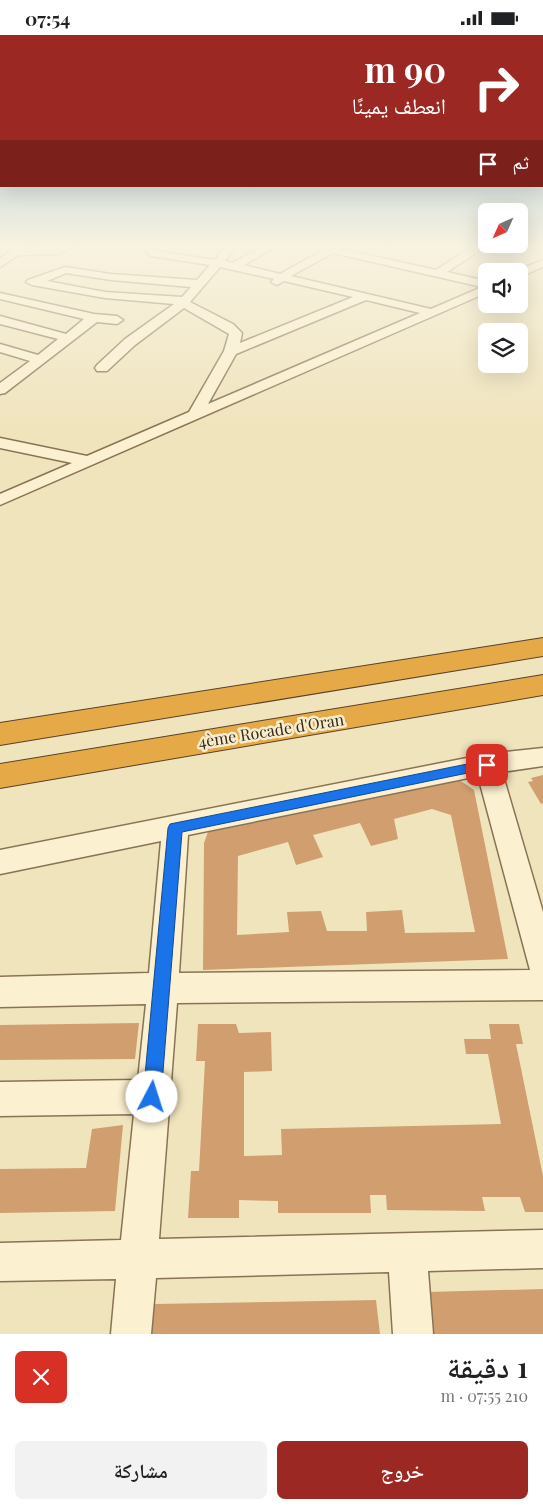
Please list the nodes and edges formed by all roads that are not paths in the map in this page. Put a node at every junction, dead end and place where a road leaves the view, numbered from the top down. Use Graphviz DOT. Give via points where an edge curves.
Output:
graph roads {
  1 [pos="41,306"];
  2 [pos="179,306"];
  3 [pos="191,306"];
  4 [pos="343,306"];
  5 [pos="405,306"];
  6 [pos="450,306"];
  7 [pos="434,313"];
  8 [pos="94,318"];
  9 [pos="0,320"];
  10 [pos="116,320"];
  11 [pos="67,338"];
  12 [pos="0,348"];
  13 [pos="232,351"];
  14 [pos="38,359"];
  15 [pos="102,368"];
  16 [pos="4,383"];
  17 [pos="194,415"];
  18 [pos="0,443"];
  19 [pos="88,461"];
  20 [pos="0,500"];
  21 [pos="543,636"];
  22 [pos="543,647"];
  23 [pos="416,669"];
  24 [pos="540,686"];
  25 [pos="0,734"];
  26 [pos="543,757"];
  27 [pos="487,765"];
  28 [pos="0,776"];
  29 [pos="175,828"];
  30 [pos="0,862"];
  31 [pos="543,964"];
  32 [pos="543,985"];
  33 [pos="163,988"];
  34 [pos="0,992"];
  35 [pos="152,1097"];
  36 [pos="0,1099"];
  37 [pos="543,1249"];
  38 [pos="407,1252"];
  39 [pos="137,1258"];
  40 [pos="0,1262"];
  41 [pos="131,1334"];
  42 [pos="413,1334"];
  1 -- 8 [label="street"];
  2 -- 15 [label="street" via="130,342"];
  3 -- 13 [label="street" via="236,333"];
  4 -- 13 [label="street"];
  5 -- 7 [label="street"];
  6 -- 7 [label="street"];
  7 -- 17 [label="street"];
  8 -- 10 [label="street"];
  8 -- 11 [label="street"];
  9 -- 11 [label="street"];
  11 -- 14 [label="street"];
  12 -- 14 [label="street"];
  13 -- 17 [label="street"];
  14 -- 16 [label="street"];
  17 -- 19 [label="street"];
  18 -- 19 [label="street"];
  19 -- 20 [label="street"];
  21 -- 23 [label="highway"];
  22 -- 23 [label="highway"];
  23 -- 25 [label="highway"];
  24 -- 28 [label="highway, 4ème Rocade d'Oran"];
  26 -- 27 [label="street"];
  27 -- 29 [label="street"];
  27 -- 31 [label="street"];
  29 -- 30 [label="street"];
  29 -- 33 [label="street"];
  32 -- 33 [label="street"];
  33 -- 34 [label="street"];
  33 -- 35 [label="street"];
  35 -- 36 [label="street"];
  35 -- 39 [label="street"];
  37 -- 38 [label="street"];
  38 -- 39 [label="street"];
  38 -- 42 [label="street"];
  39 -- 40 [label="street"];
  39 -- 41 [label="street"];
}
